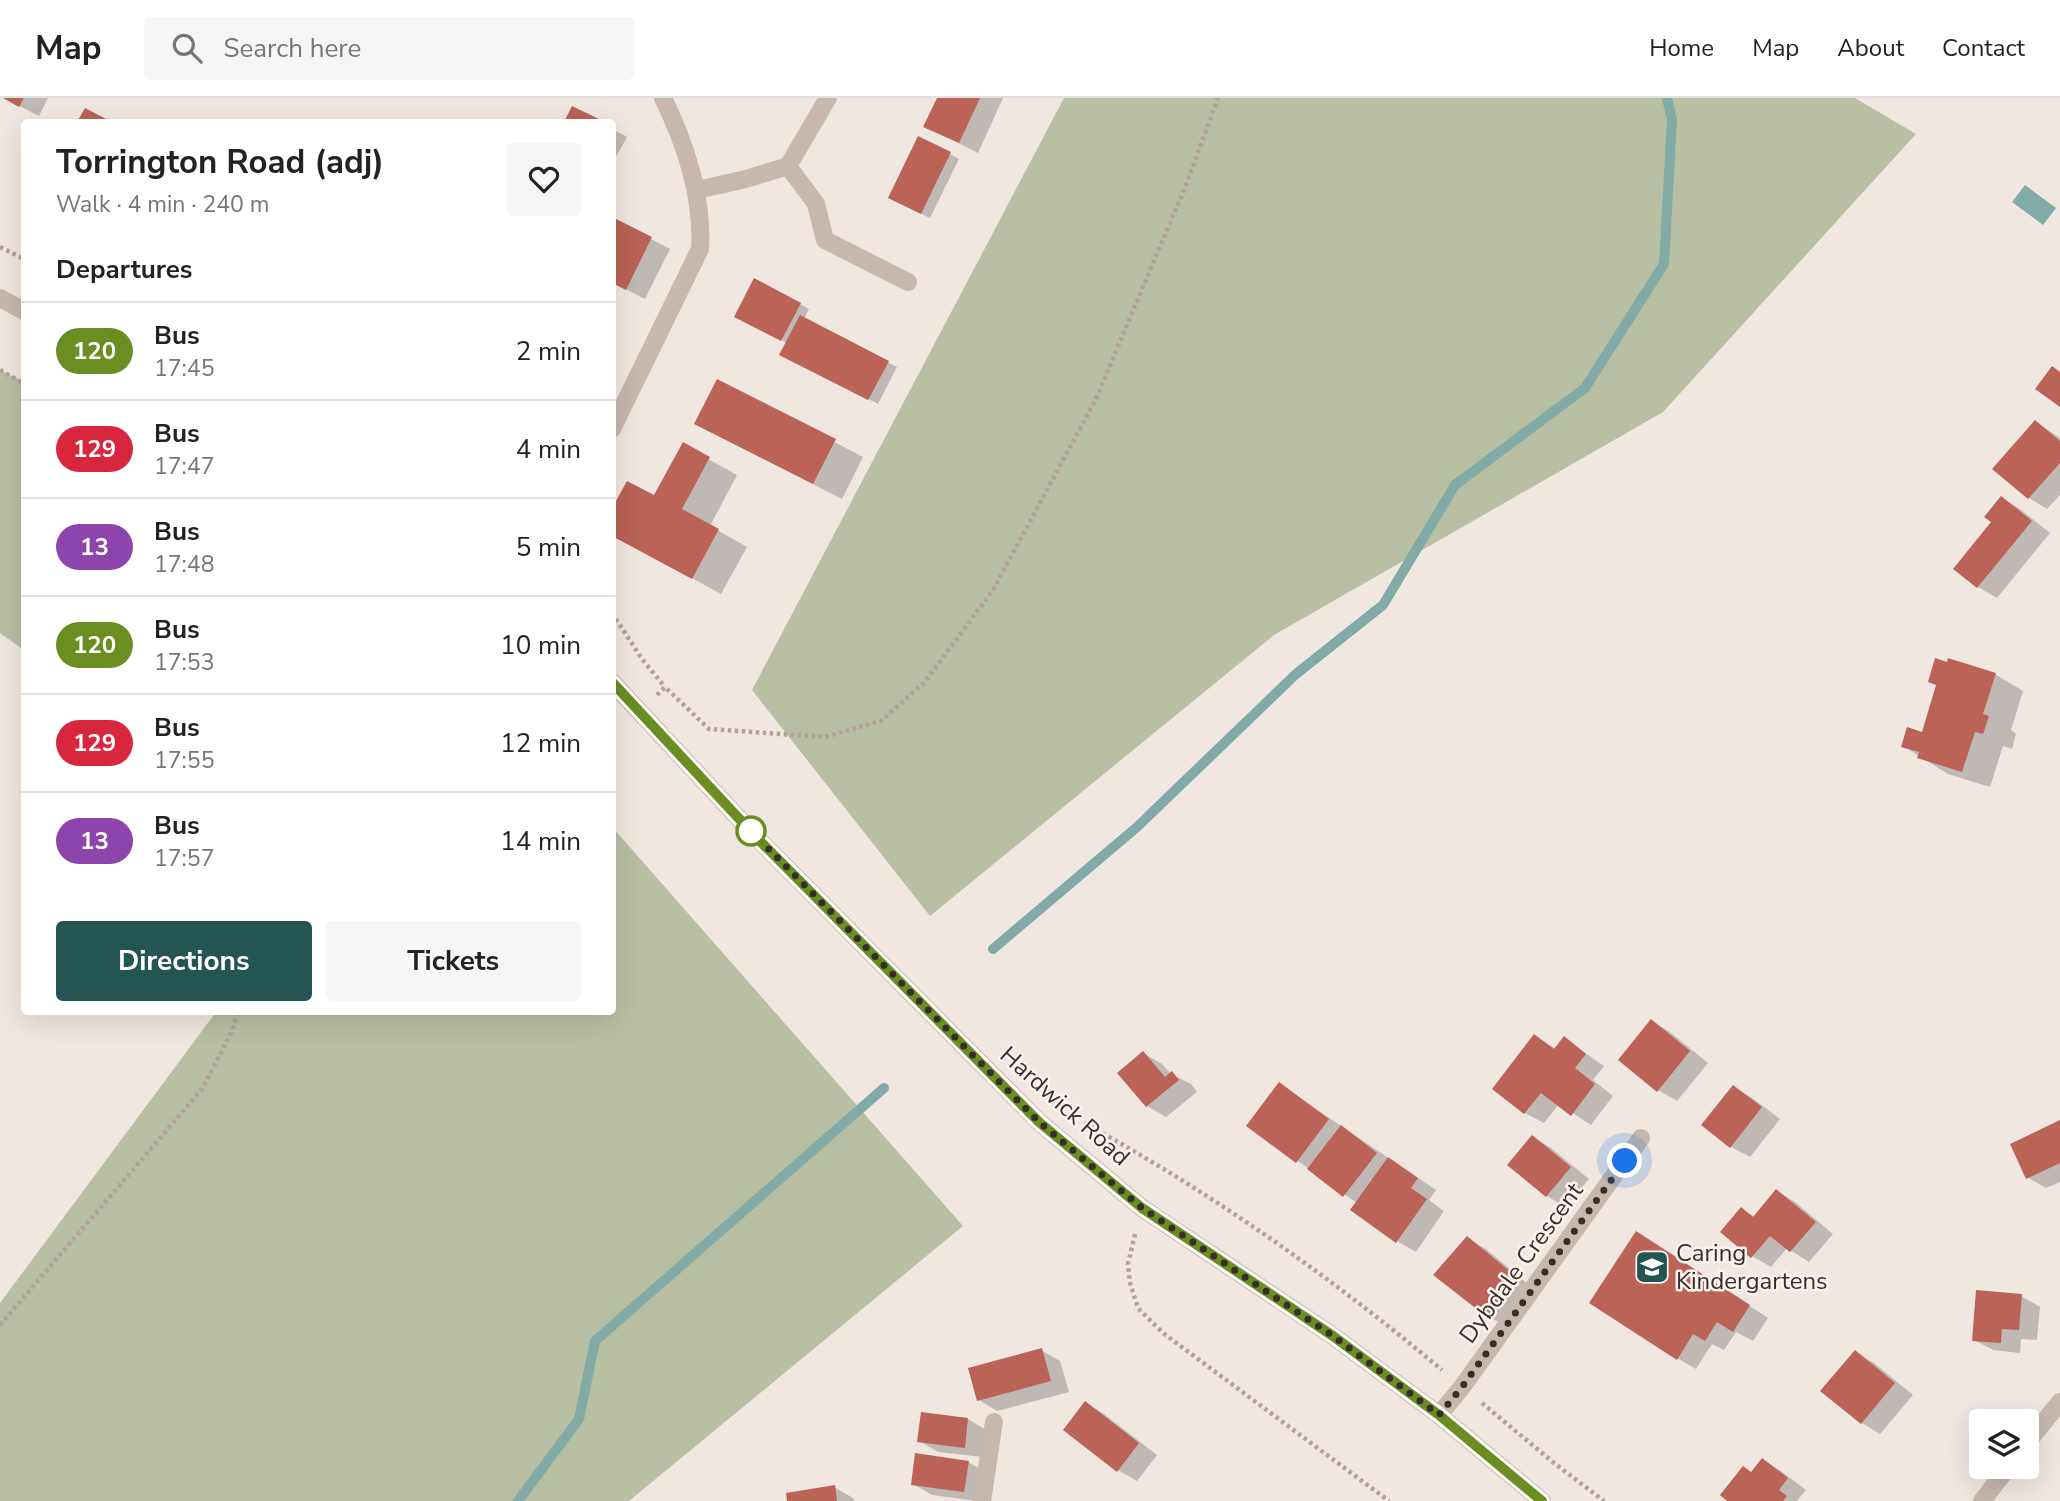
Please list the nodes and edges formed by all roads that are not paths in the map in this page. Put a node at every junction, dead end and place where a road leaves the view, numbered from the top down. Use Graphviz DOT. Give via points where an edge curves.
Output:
graph roads {
  1 [pos="663,98"];
  2 [pos="828,98"];
  3 [pos="788,166"];
  4 [pos="697,190"];
  5 [pos="908,282"];
  6 [pos="0,298"];
  7 [pos="21,309"];
  8 [pos="616,421"];
  9 [pos="616,686"];
  10 [pos="1641,1139"];
  11 [pos="2060,1402"];
  12 [pos="1439,1415"];
  13 [pos="994,1422"];
  14 [pos="2039,1428"];
  15 [pos="1999,1479"];
  16 [pos="982,1501"];
  17 [pos="1542,1501"];
  18 [pos="1982,1501"];
  1 -- 4 [label="street"];
  2 -- 3 [label="street"];
  3 -- 4 [label="street"];
  3 -- 5 [label="street" via="816,204 825,240"];
  4 -- 8 [label="street" via="700,249"];
  6 -- 7 [label="street"];
  9 -- 12 [label="street, Hardwick Road" via="758,839 1039,1122 1142,1208 1333,1336"];
  10 -- 12 [label="street, Dybdale Crescent"];
  11 -- 14 [label="street"];
  12 -- 17 [label="street, Hardwick Road"];
  13 -- 16 [label="street"];
  15 -- 18 [label="street"];
}
